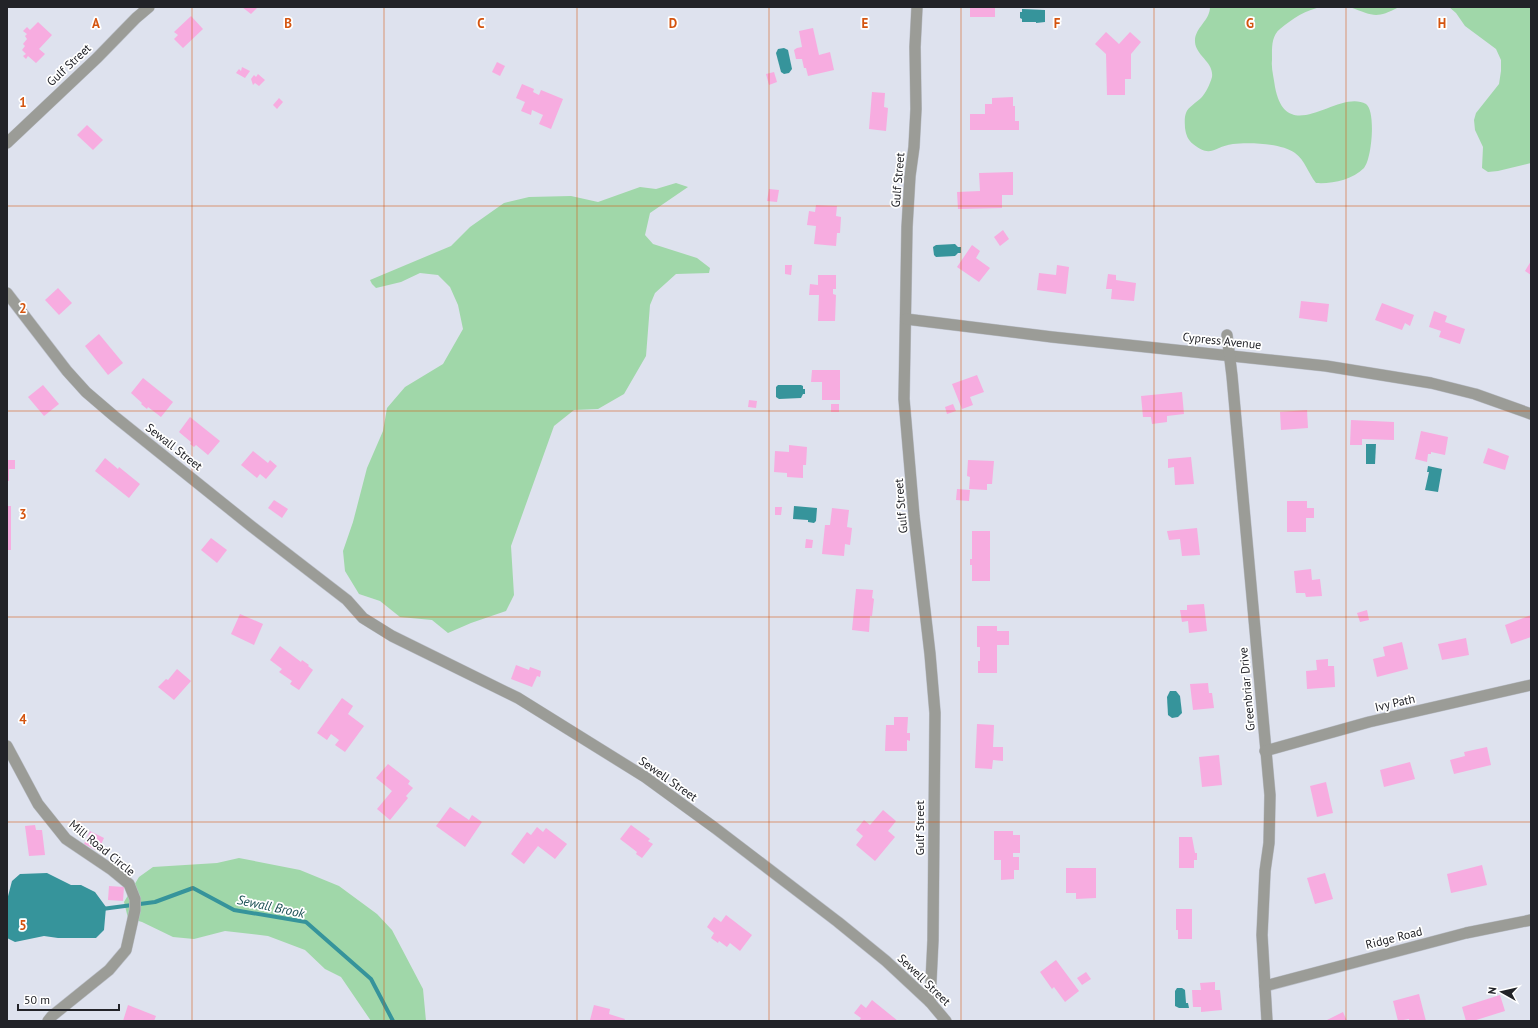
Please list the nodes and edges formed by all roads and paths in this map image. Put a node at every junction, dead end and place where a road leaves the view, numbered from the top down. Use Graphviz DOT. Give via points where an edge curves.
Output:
graph roads {
  1 [pos="149,7"];
  2 [pos="917,7"];
  3 [pos="7,143"];
  4 [pos="7,293"];
  5 [pos="906,319"];
  6 [pos="1227,335"];
  7 [pos="1229,355"];
  8 [pos="1531,414"];
  9 [pos="347,600"];
  10 [pos="1531,685"];
  11 [pos="7,746"];
  12 [pos="1265,751"];
  13 [pos="1531,920"];
  14 [pos="1265,986"];
  15 [pos="930,1002"];
  16 [pos="48,1021"];
  17 [pos="946,1021"];
  18 [pos="1267,1021"];
  1 -- 3 [label="street, Gulf Street"];
  2 -- 5 [label="street, Gulf Street" via="916,109 908,220"];
  4 -- 9 [label="street, Sewall Street" via="86,392"];
  5 -- 7 [label="street, Cypress Avenue"];
  5 -- 15 [label="street, Gulf Street" via="904,399 935,713"];
  6 -- 7 [label="street, Greenbriar Drive"];
  7 -- 8 [label="street, Cypress Avenue" via="1320,365 1431,383 1475,394"];
  7 -- 12 [label="street, Greenbriar Drive"];
  9 -- 15 [label="street, Sewell Street" via="363,618 392,636 518,698 645,778 838,922 886,961"];
  10 -- 12 [label="street, Ivy Path" via="1369,722"];
  11 -- 16 [label="street, Mill Road Circle" via="38,804 66,839 128,884 135,905 126,950 109,970"];
  12 -- 14 [label="street, Greenbriar Drive" via="1270,798 1262,935"];
  13 -- 14 [label="street, Ridge Road" via="1466,933"];
  14 -- 18 [label="street, Greenbriar Drive"];
  15 -- 17 [label="street, Sewell Street"];
}
